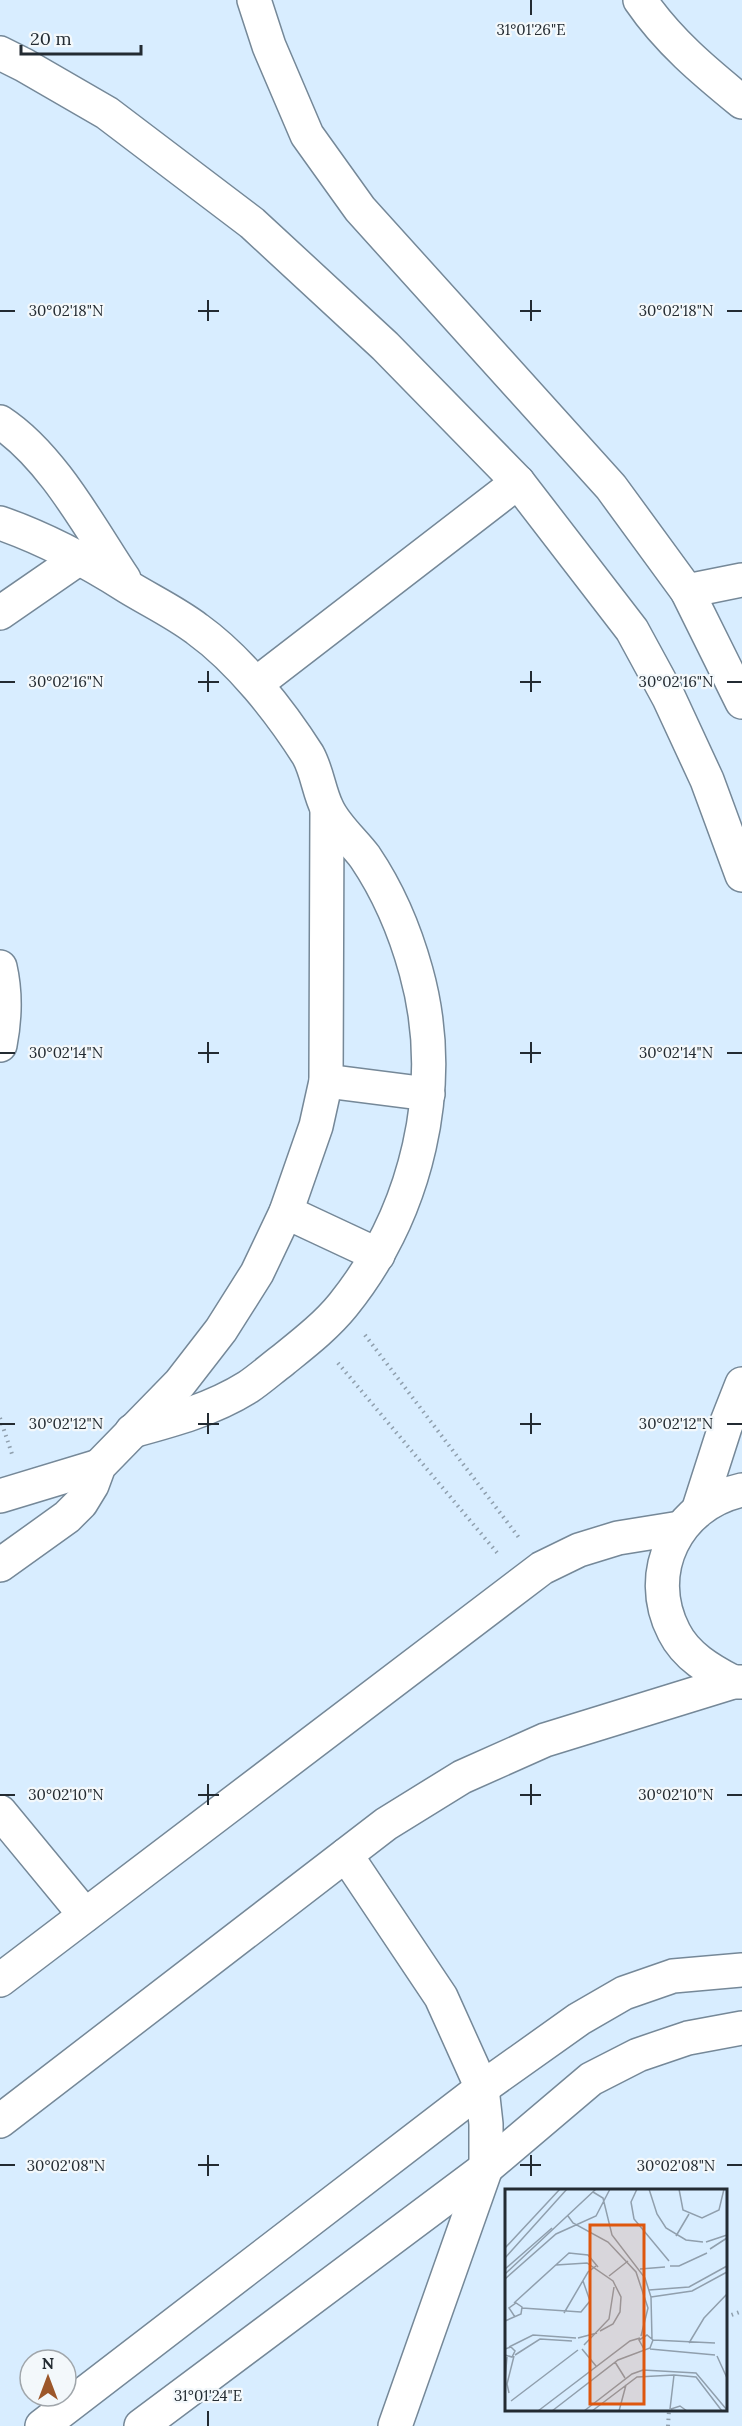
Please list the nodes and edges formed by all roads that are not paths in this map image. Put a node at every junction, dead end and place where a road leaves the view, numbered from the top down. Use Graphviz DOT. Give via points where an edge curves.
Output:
graph roads {
  1 [pos="254,0"];
  2 [pos="640,0"];
  3 [pos="0,53"];
  4 [pos="742,102"];
  5 [pos="0,422"];
  6 [pos="518,482"];
  7 [pos="0,524"];
  8 [pos="81,557"];
  9 [pos="742,580"];
  10 [pos="130,588"];
  11 [pos="687,591"];
  12 [pos="0,613"];
  13 [pos="256,684"];
  14 [pos="742,702"];
  15 [pos="327,810"];
  16 [pos="742,875"];
  17 [pos="0,967"];
  18 [pos="0,1045"];
  19 [pos="326,1082"];
  20 [pos="428,1094"];
  21 [pos="286,1212"];
  22 [pos="378,1255"];
  23 [pos="742,1384"];
  24 [pos="132,1431"];
  25 [pos="99,1466"];
  26 [pos="742,1490"];
  27 [pos="0,1496"];
  28 [pos="690,1518"];
  29 [pos="0,1564"];
  30 [pos="737,1682"];
  31 [pos="0,1812"];
  32 [pos="346,1855"];
  33 [pos="85,1916"];
  34 [pos="742,1970"];
  35 [pos="0,1980"];
  36 [pos="742,2028"];
  37 [pos="482,2088"];
  38 [pos="0,2121"];
  39 [pos="486,2168"];
  40 [pos="42,2426"];
  41 [pos="141,2426"];
  42 [pos="395,2426"];
  1 -- 11 [label="street" via="307,135 360,209 611,487"];
  2 -- 4 [label="street" via="693,62"];
  3 -- 6 [label="street" via="108,113 252,223 385,346"];
  5 -- 10 [label="street" via="36,454 63,488"];
  6 -- 13 [label="street"];
  6 -- 16 [label="street" via="632,630 707,780"];
  7 -- 8 [label="street"];
  8 -- 10 [label="street"];
  8 -- 12 [label="street"];
  9 -- 11 [label="street"];
  10 -- 13 [label="street" via="198,629"];
  11 -- 14 [label="street"];
  13 -- 15 [label="street" via="310,758"];
  15 -- 19 [label="street"];
  15 -- 20 [label="street" via="365,858 396,913 417,971 428,1032"];
  17 -- 18 [label="street" via="4,1024"];
  19 -- 20 [label="street"];
  19 -- 21 [label="street" via="316,1126"];
  20 -- 22 [label="street" via="412,1178"];
  21 -- 22 [label="street"];
  21 -- 24 [label="street" via="257,1273 221,1330 180,1383"];
  22 -- 24 [label="street" via="342,1306 314,1335 249,1387 194,1415"];
  23 -- 28 [label="street"];
  24 -- 25 [label="street"];
  25 -- 27 [label="street"];
  25 -- 29 [label="street" via="81,1503 67,1518"];
  26 -- 28 [label="street" via="724,1494"];
  28 -- 30 [label="street" via="668,1553 662,1580 664,1608 675,1634 691,1656"];
  28 -- 33 [label="street" via="579,1550 532,1575"];
  30 -- 32 [label="street" via="545,1740 473,1772 386,1824"];
  31 -- 33 [label="street"];
  32 -- 37 [label="street" via="441,1997"];
  32 -- 38 [label="street"];
  33 -- 35 [label="street"];
  34 -- 37 [label="street" via="673,1976 624,1993 579,2019"];
  36 -- 39 [label="street" via="658,2048 591,2079"];
  37 -- 39 [label="street"];
  37 -- 40 [label="street"];
  39 -- 41 [label="street"];
  39 -- 42 [label="street"];
}
